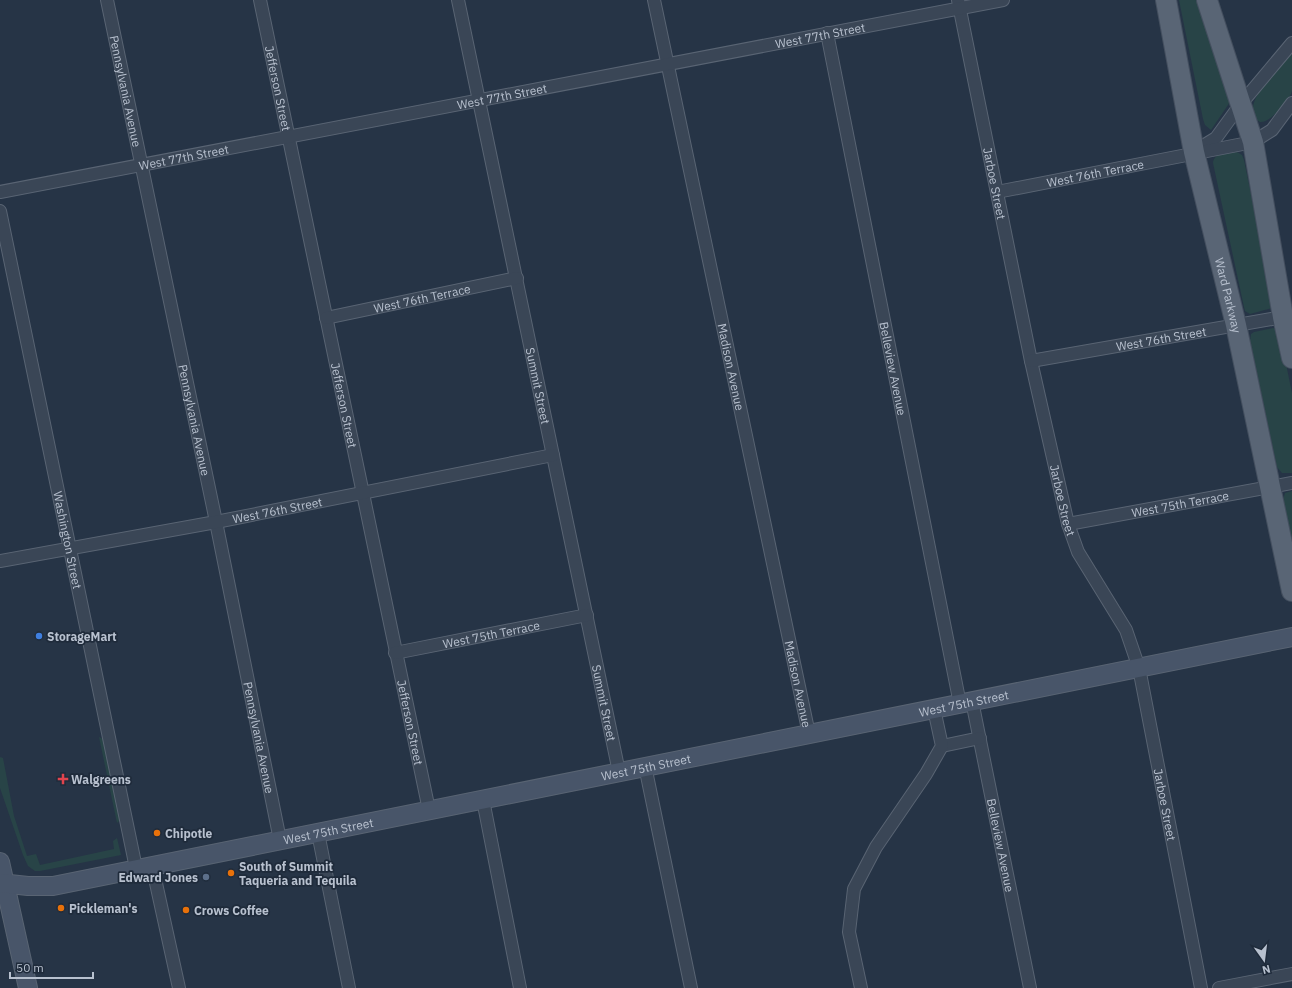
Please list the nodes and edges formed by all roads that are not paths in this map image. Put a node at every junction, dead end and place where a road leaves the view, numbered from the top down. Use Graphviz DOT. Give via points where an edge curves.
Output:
graph roads {
  1 [pos="107,0"];
  2 [pos="260,0"];
  3 [pos="458,0"];
  4 [pos="654,0"];
  5 [pos="1003,0"];
  6 [pos="1166,0"];
  7 [pos="1207,0"];
  8 [pos="959,4"];
  9 [pos="827,32"];
  10 [pos="1292,43"];
  11 [pos="669,64"];
  12 [pos="480,101"];
  13 [pos="1292,103"];
  14 [pos="1240,105"];
  15 [pos="289,137"];
  16 [pos="1253,142"];
  17 [pos="1194,152"];
  18 [pos="140,166"];
  19 [pos="0,192"];
  20 [pos="997,192"];
  21 [pos="0,211"];
  22 [pos="517,278"];
  23 [pos="1288,316"];
  24 [pos="326,318"];
  25 [pos="1236,325"];
  26 [pos="1292,358"];
  27 [pos="1031,361"];
  28 [pos="554,455"];
  29 [pos="1292,483"];
  30 [pos="1270,488"];
  31 [pos="362,493"];
  32 [pos="216,522"];
  33 [pos="1068,524"];
  34 [pos="70,548"];
  35 [pos="0,561"];
  36 [pos="1292,591"];
  37 [pos="587,614"];
  38 [pos="1292,637"];
  39 [pos="395,653"];
  40 [pos="1139,668"];
  41 [pos="966,702"];
  42 [pos="934,709"];
  43 [pos="809,734"];
  44 [pos="980,738"];
  45 [pos="942,746"];
  46 [pos="645,766"];
  47 [pos="619,772"];
  48 [pos="483,800"];
  49 [pos="429,810"];
  50 [pos="318,833"];
  51 [pos="280,840"];
  52 [pos="0,862"];
  53 [pos="144,867"];
  54 [pos="3,883"];
  55 [pos="1292,974"];
  56 [pos="28,988"];
  57 [pos="179,988"];
  58 [pos="349,988"];
  59 [pos="520,988"];
  60 [pos="691,988"];
  61 [pos="861,988"];
  62 [pos="1030,988"];
  63 [pos="1201,988"];
  64 [pos="1219,988"];
  1 -- 18 [label="street, Pennsylvania Avenue"];
  2 -- 15 [label="street, Jefferson Street"];
  3 -- 12 [label="street, Summit Street"];
  4 -- 11 [label="street, Madison Avenue"];
  5 -- 8 [label="street, West 77th Street"];
  6 -- 17 [label="main road, Ward Parkway"];
  7 -- 14 [label="main road"];
  8 -- 9 [label="street, West 77th Street"];
  8 -- 20 [label="street, Jarboe Street"];
  9 -- 11 [label="street, West 77th Street"];
  9 -- 41 [label="street, Belleview Avenue"];
  10 -- 14 [label="street"];
  11 -- 12 [label="street, West 77th Street"];
  11 -- 43 [label="street, Madison Avenue"];
  12 -- 15 [label="street, West 77th Street"];
  12 -- 22 [label="street, Summit Street"];
  13 -- 16 [label="street" via="1272,130"];
  14 -- 16 [label="main road"];
  14 -- 17 [label="street" via="1216,138"];
  15 -- 18 [label="street, West 77th Street"];
  15 -- 24 [label="street, Jefferson Street"];
  16 -- 17 [label="street, West 76th Terrace"];
  16 -- 23 [label="main road"];
  17 -- 20 [label="street, West 76th Terrace"];
  17 -- 25 [label="main road, Ward Parkway"];
  18 -- 19 [label="street, West 77th Street"];
  18 -- 32 [label="street, Pennsylvania Avenue"];
  20 -- 27 [label="street, Jarboe Street"];
  21 -- 34 [label="street, Washington Street"];
  22 -- 24 [label="street, West 76th Terrace"];
  22 -- 28 [label="street, Summit Street"];
  23 -- 25 [label="street, West 76th Street"];
  23 -- 26 [label="main road"];
  24 -- 31 [label="street, Jefferson Street"];
  25 -- 27 [label="street, West 76th Street"];
  25 -- 30 [label="main road, Ward Parkway"];
  27 -- 33 [label="street, Jarboe Street"];
  28 -- 31 [label="street, West 76th Street"];
  28 -- 37 [label="street, Summit Street"];
  29 -- 30 [label="street, West 75th Terrace"];
  30 -- 33 [label="street, West 75th Terrace"];
  30 -- 36 [label="main road, Ward Parkway"];
  31 -- 32 [label="street, West 76th Street"];
  31 -- 39 [label="street, Jefferson Street"];
  32 -- 34 [label="street, West 76th Street"];
  32 -- 51 [label="street, Pennsylvania Avenue"];
  33 -- 40 [label="street, Jarboe Street" via="1078,552 1126,630"];
  34 -- 35 [label="street, West 76th Street"];
  34 -- 53 [label="street, Washington Street"];
  37 -- 39 [label="street, West 75th Terrace"];
  37 -- 47 [label="street, Summit Street"];
  38 -- 40 [label="main road, West 75th Street"];
  39 -- 49 [label="street, Jefferson Street"];
  40 -- 41 [label="main road, West 75th Street"];
  40 -- 63 [label="street, Jarboe Street"];
  41 -- 42 [label="main road, West 75th Street"];
  41 -- 44 [label="street, Belleview Avenue"];
  42 -- 43 [label="main road, West 75th Street"];
  42 -- 45 [label="street"];
  43 -- 46 [label="main road, West 75th Street"];
  44 -- 45 [label="street"];
  44 -- 62 [label="street, Belleview Avenue"];
  45 -- 61 [label="street" via="876,847 854,889 849,932"];
  46 -- 47 [label="main road, West 75th Street"];
  46 -- 60 [label="street"];
  47 -- 48 [label="main road, West 75th Street"];
  48 -- 49 [label="main road, West 75th Street"];
  48 -- 59 [label="street"];
  49 -- 50 [label="main road, West 75th Street"];
  50 -- 51 [label="main road, West 75th Street"];
  50 -- 58 [label="street"];
  51 -- 53 [label="main road, West 75th Street"];
  52 -- 54 [label="main road"];
  53 -- 54 [label="main road, West 75th Street" via="53,886"];
  53 -- 57 [label="street, Washington Street"];
  54 -- 56 [label="main road"];
  55 -- 64 [label="street"];
}
